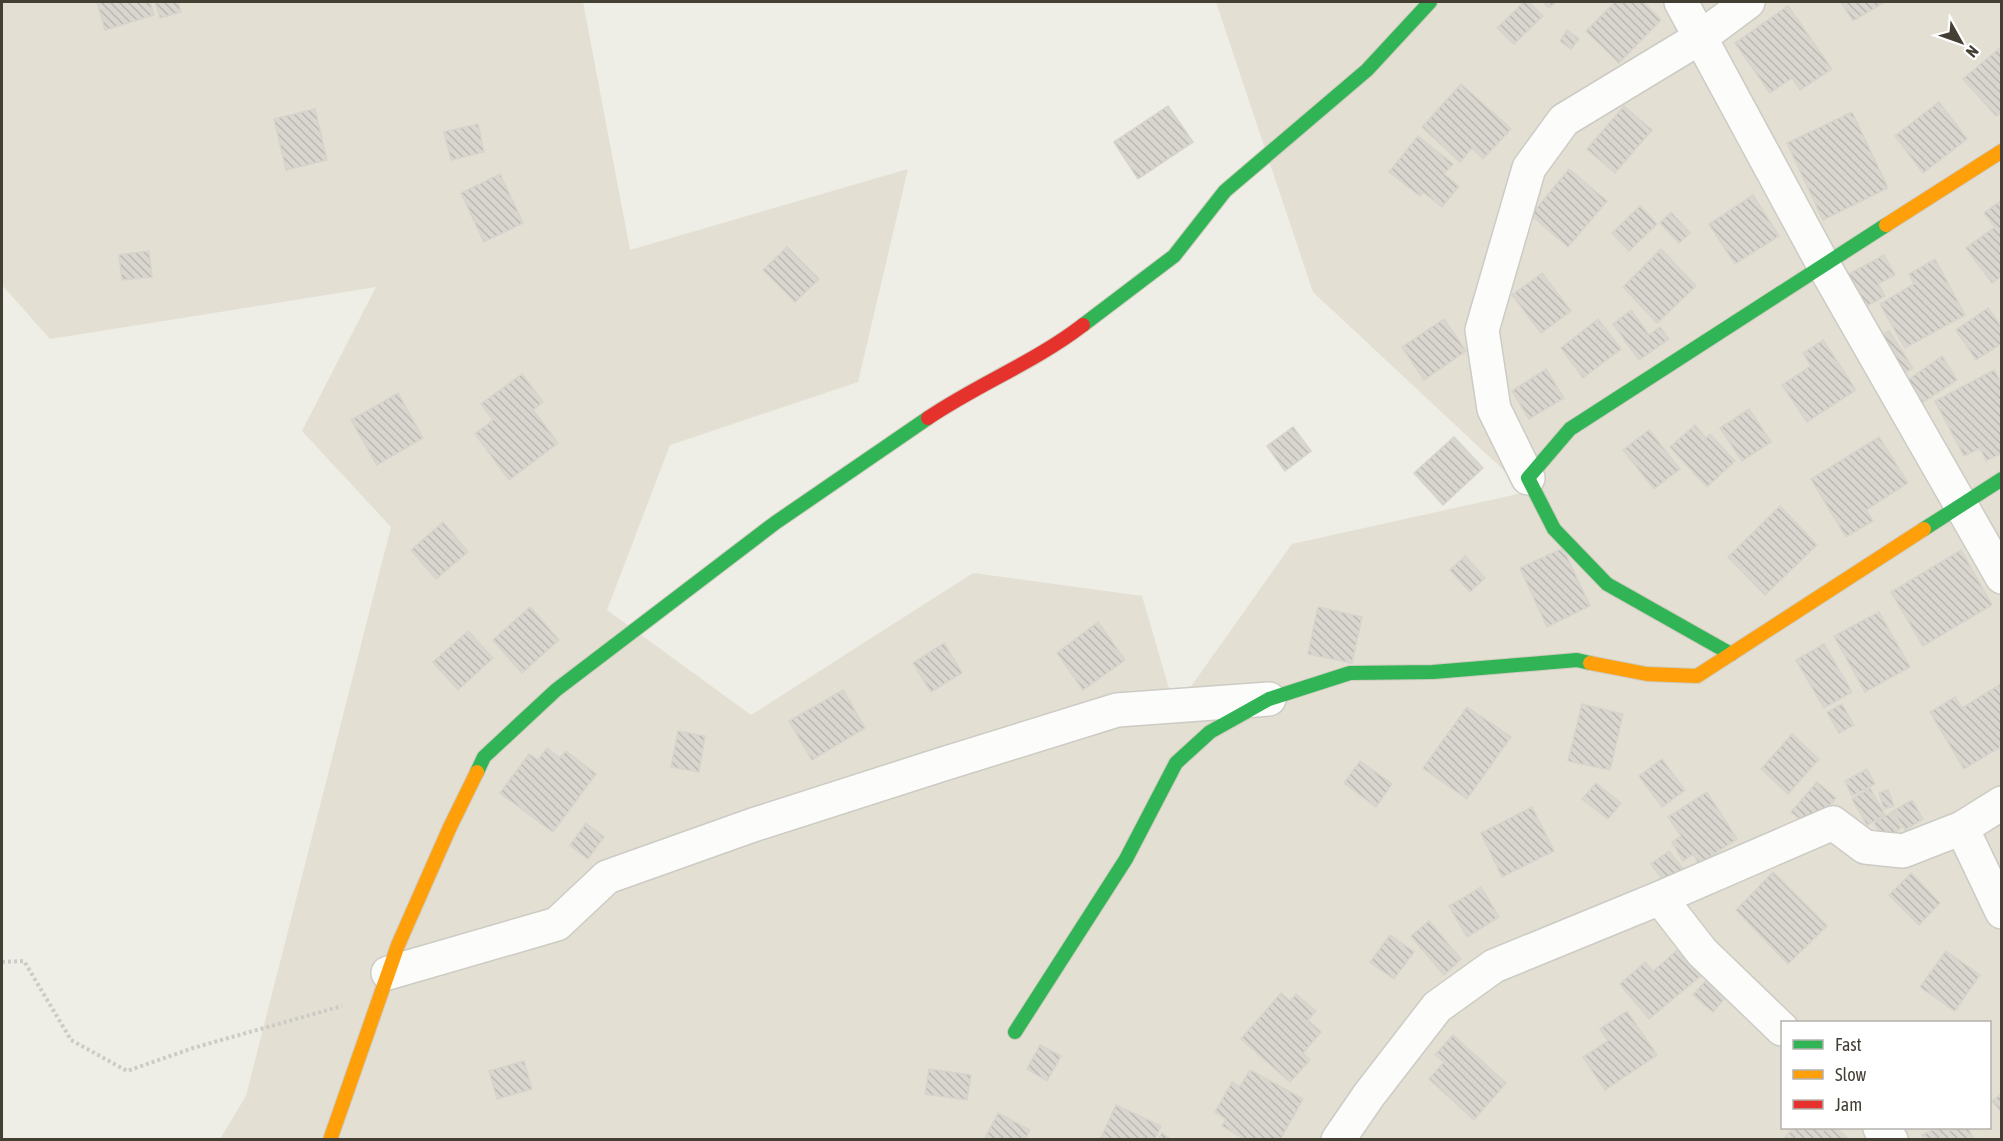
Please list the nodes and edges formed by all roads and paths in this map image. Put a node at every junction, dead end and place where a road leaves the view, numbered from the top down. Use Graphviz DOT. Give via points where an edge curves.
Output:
graph roads {
  1 [pos="1430,2"];
  2 [pos="1681,2"];
  3 [pos="1748,2"];
  4 [pos="1701,37"];
  5 [pos="2001,151"];
  6 [pos="1824,266"];
  7 [pos="1528,478"];
  8 [pos="2001,478"];
  9 [pos="1961,505"];
  10 [pos="2001,577"];
  11 [pos="1731,654"];
  12 [pos="1269,699"];
  13 [pos="2001,803"];
  14 [pos="1962,828"];
  15 [pos="1660,898"];
  16 [pos="2001,912"];
  17 [pos="2,962"];
  18 [pos="384,984"];
  19 [pos="1781,1028"];
  20 [pos="1015,1032"];
  21 [pos="330,1140"];
  22 [pos="1338,1140"];
  1 -- 18 [label="street" via="1367,70 1225,191 1174,256 1061,342 956,399 775,523 556,690 484,756"];
  2 -- 4 [label="street"];
  3 -- 4 [label="street"];
  4 -- 6 [label="street"];
  4 -- 7 [label="street" via="1564,120 1529,168 1482,330 1494,409"];
  5 -- 6 [label="street"];
  6 -- 7 [label="street" via="1570,429"];
  6 -- 9 [label="street"];
  7 -- 11 [label="street" via="1554,529 1607,584"];
  8 -- 9 [label="street"];
  9 -- 10 [label="street"];
  9 -- 11 [label="street"];
  11 -- 12 [label="street" via="1697,676 1647,674 1577,660 1433,672 1350,673"];
  12 -- 18 [label="street" via="1117,710 753,825 607,877 557,924"];
  12 -- 20 [label="street" via="1210,732 1176,763 1126,859"];
  13 -- 14 [label="street"];
  14 -- 15 [label="street" via="1903,851 1865,848 1833,823"];
  14 -- 16 [label="street"];
  15 -- 19 [label="street" via="1702,952"];
  15 -- 22 [label="street" via="1494,966 1437,1007"];
  17 -- 18 [label="path" via="24,961 71,1040 127,1071"];
  18 -- 21 [label="street"];
}
